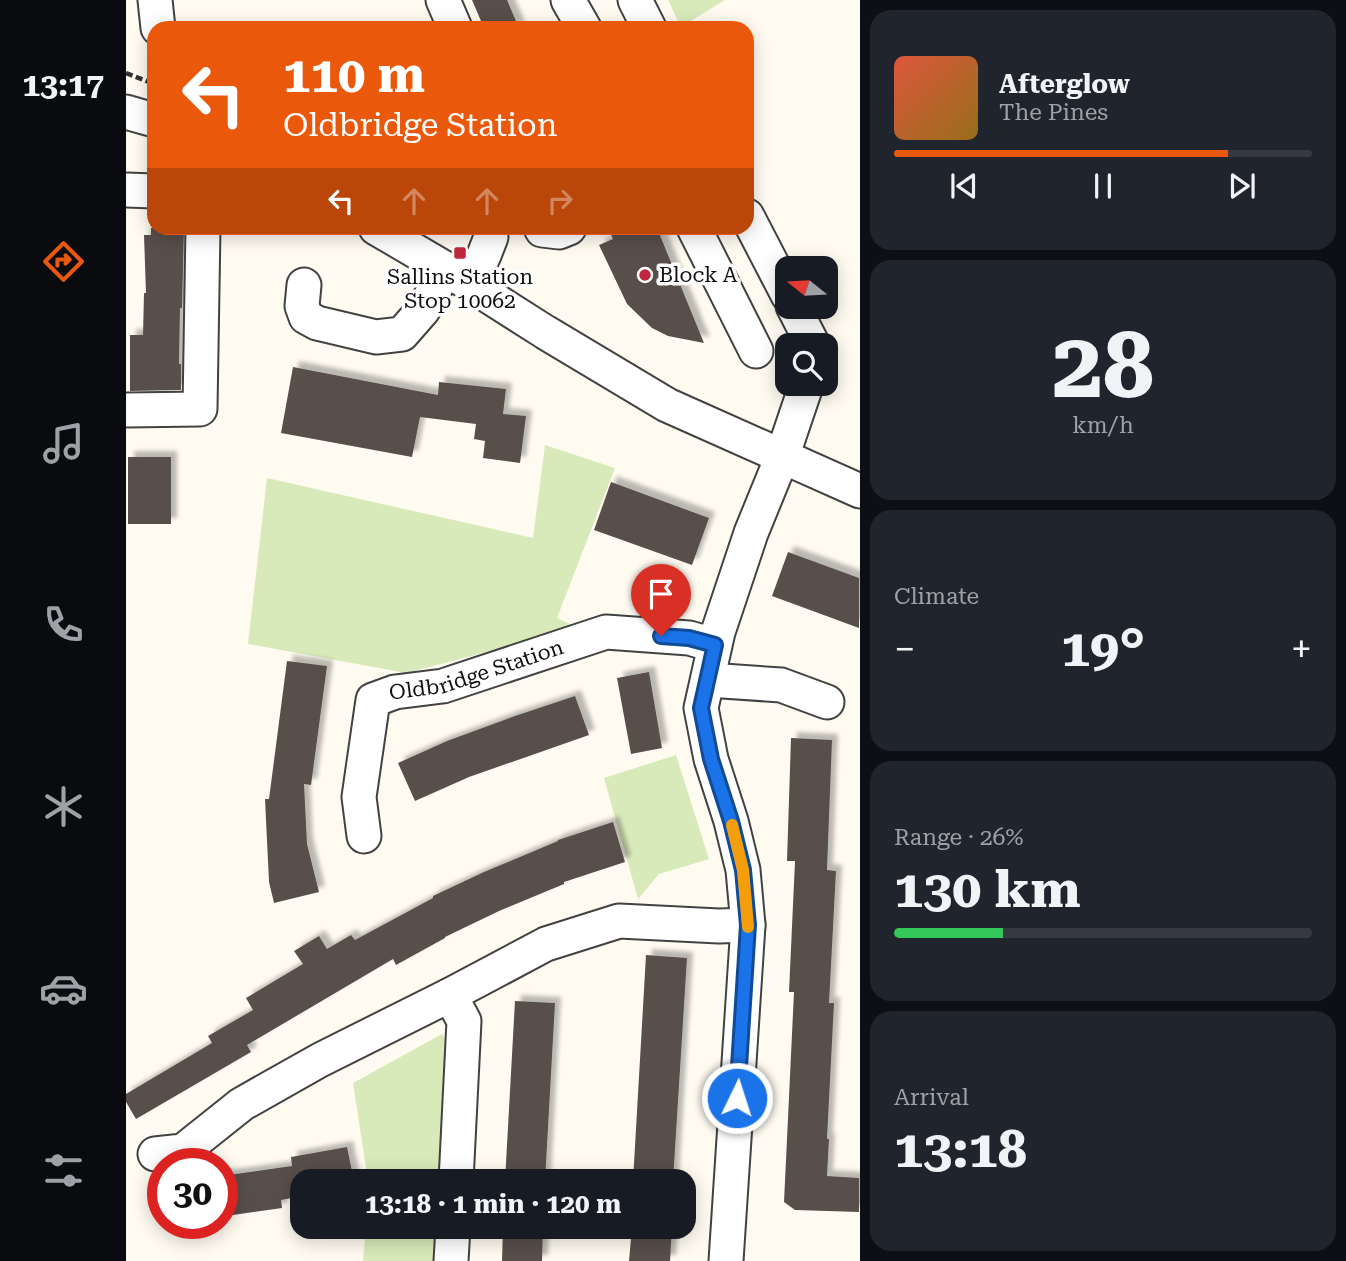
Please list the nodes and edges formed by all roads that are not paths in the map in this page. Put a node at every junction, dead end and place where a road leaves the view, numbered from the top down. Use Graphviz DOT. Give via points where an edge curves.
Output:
graph roads {
  1 [pos="155,0"];
  2 [pos="443,0"];
  3 [pos="568,0"];
  4 [pos="635,0"];
  5 [pos="157,21"];
  6 [pos="452,21"];
  7 [pos="580,21"];
  8 [pos="646,21"];
  9 [pos="126,112"];
  10 [pos="147,118"];
  11 [pos="126,190"];
  12 [pos="147,191"];
  13 [pos="754,229"];
  14 [pos="202,235"];
  15 [pos="388,235"];
  16 [pos="698,235"];
  17 [pos="491,237"];
  18 [pos="775,270"];
  19 [pos="458,277"];
  20 [pos="304,285"];
  21 [pos="756,351"];
  22 [pos="803,396"];
  23 [pos="126,410"];
  24 [pos="782,457"];
  25 [pos="859,491"];
  26 [pos="715,645"];
  27 [pos="708,680"];
  28 [pos="827,702"];
  29 [pos="364,836"];
  30 [pos="748,925"];
  31 [pos="450,995"];
  32 [pos="187,1148"];
  33 [pos="457,1169"];
  34 [pos="452,1239"];
  35 [pos="451,1261"];
  36 [pos="726,1261"];
  1 -- 5 [label="street"];
  2 -- 6 [label="street"];
  3 -- 7 [label="street"];
  4 -- 8 [label="street"];
  9 -- 10 [label="street"];
  11 -- 12 [label="street"];
  13 -- 18 [label="street"];
  14 -- 23 [label="street" via="200,410"];
  15 -- 19 [label="street"];
  16 -- 21 [label="street"];
  17 -- 19 [label="street" via="484,255"];
  19 -- 20 [label="street" via="402,334 376,337 306,317"];
  19 -- 24 [label="street" via="667,405"];
  22 -- 24 [label="street"];
  24 -- 25 [label="street"];
  24 -- 26 [label="street" via="751,533"];
  26 -- 27 [label="street"];
  26 -- 29 [label="street, Oldbridge Station" via="689,638 606,632 443,686 395,692 373,700 359,797"];
  27 -- 28 [label="street" via="782,685"];
  27 -- 30 [label="street" via="701,708 743,870"];
  30 -- 31 [label="street" via="620,921 546,944"];
  30 -- 36 [label="street"];
  31 -- 32 [label="street" via="242,1104"];
  31 -- 33 [label="street" via="464,1021"];
  34 -- 35 [label="street"];
}
